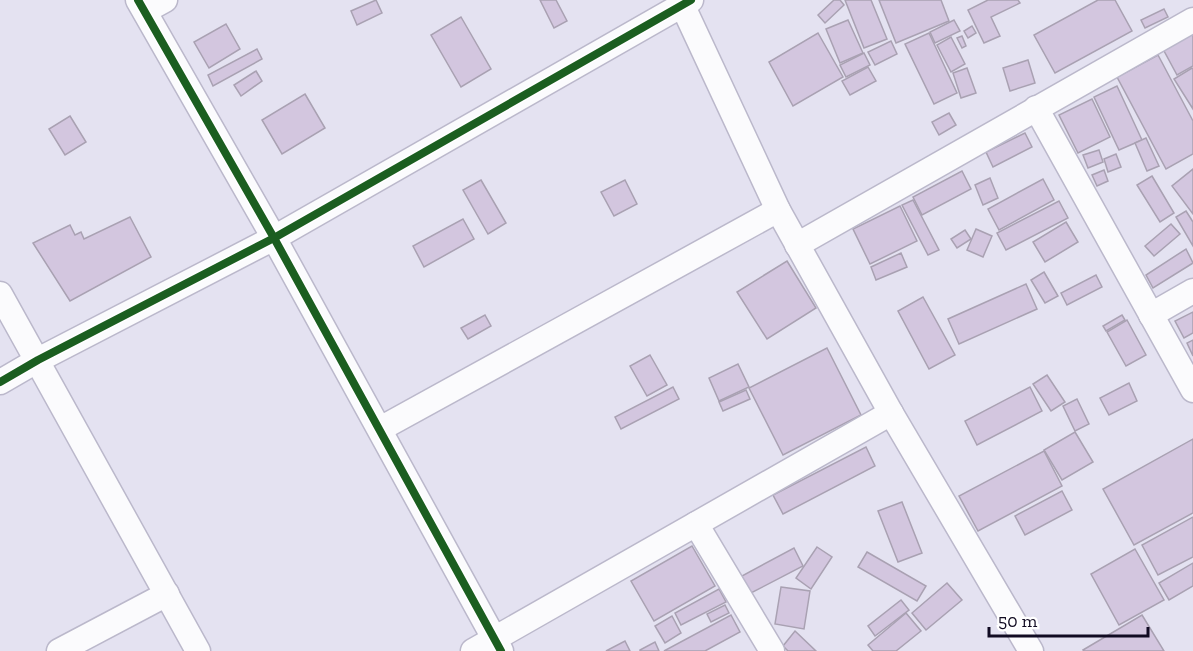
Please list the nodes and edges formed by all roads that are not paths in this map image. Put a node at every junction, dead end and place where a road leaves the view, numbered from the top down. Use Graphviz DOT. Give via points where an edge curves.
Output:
graph roads {
  1 [pos="685,2"];
  2 [pos="149,4"];
  3 [pos="1193,20"];
  4 [pos="1036,108"];
  5 [pos="778,210"];
  6 [pos="274,238"];
  7 [pos="798,245"];
  8 [pos="1193,291"];
  9 [pos="0,294"];
  10 [pos="1151,315"];
  11 [pos="38,360"];
  12 [pos="0,382"];
  13 [pos="1193,390"];
  14 [pos="891,413"];
  15 [pos="380,429"];
  16 [pos="696,524"];
  17 [pos="167,594"];
  18 [pos="498,645"];
  19 [pos="59,651"];
  20 [pos="198,651"];
  21 [pos="473,651"];
  22 [pos="772,651"];
  23 [pos="1031,651"];
  1 -- 5 [label="street"];
  1 -- 6 [label="street"];
  2 -- 6 [label="street"];
  3 -- 4 [label="street"];
  4 -- 7 [label="street"];
  4 -- 10 [label="street"];
  5 -- 7 [label="street"];
  5 -- 15 [label="street"];
  6 -- 11 [label="street"];
  6 -- 15 [label="street"];
  7 -- 14 [label="street"];
  8 -- 10 [label="street"];
  9 -- 11 [label="street"];
  10 -- 13 [label="street"];
  11 -- 12 [label="street"];
  11 -- 17 [label="street"];
  14 -- 16 [label="street"];
  14 -- 23 [label="street"];
  15 -- 18 [label="street"];
  16 -- 18 [label="street"];
  16 -- 22 [label="street"];
  17 -- 19 [label="street"];
  17 -- 20 [label="street"];
  18 -- 21 [label="street"];
}
